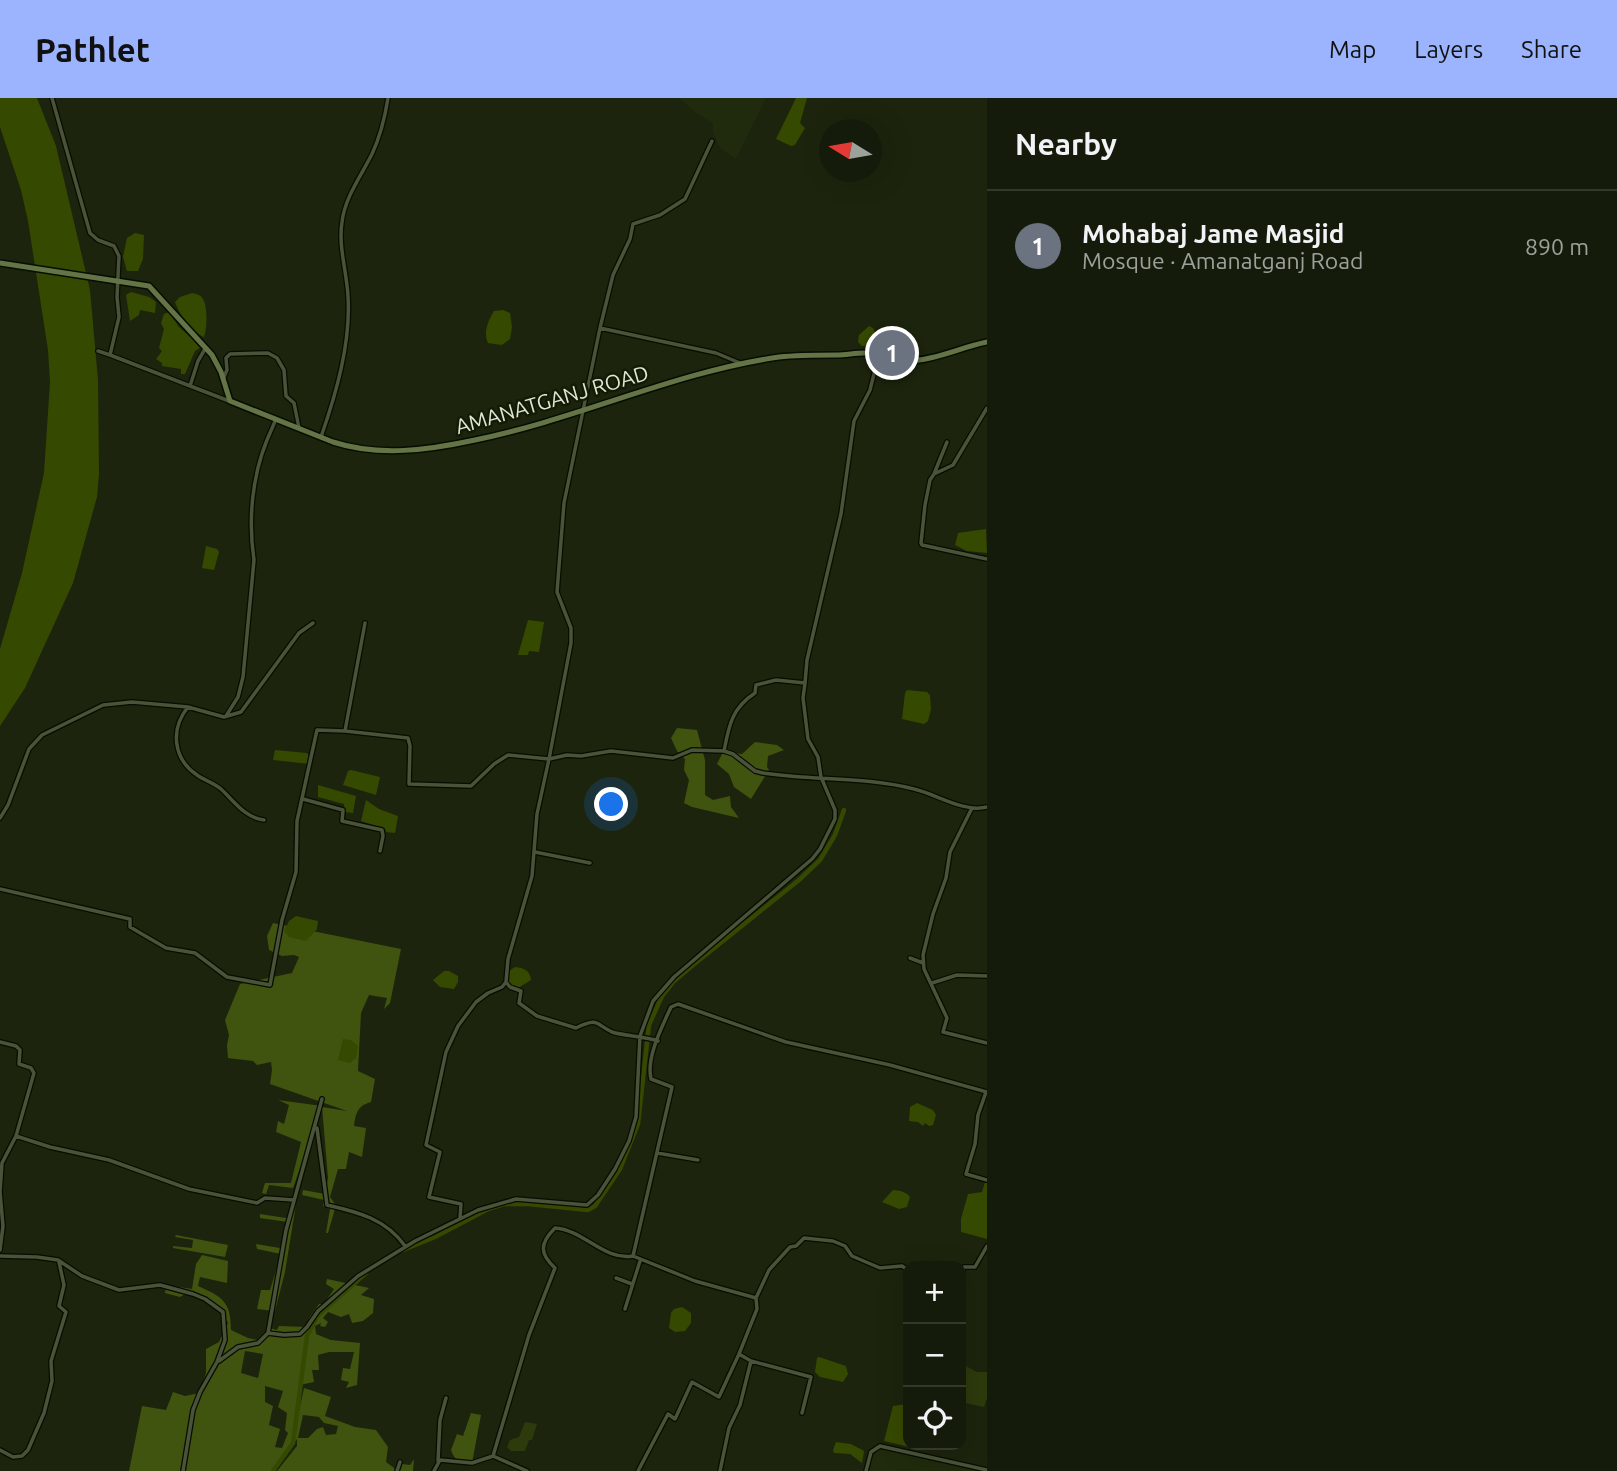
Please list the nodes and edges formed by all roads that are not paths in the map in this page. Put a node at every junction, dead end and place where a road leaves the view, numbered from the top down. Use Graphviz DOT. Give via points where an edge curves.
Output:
graph roads {
  1 [pos="52,98"];
  2 [pos="388,98"];
  3 [pos="712,141"];
  4 [pos="0,263"];
  5 [pos="119,281"];
  6 [pos="600,328"];
  7 [pos="987,342"];
  8 [pos="206,348"];
  9 [pos="98,351"];
  10 [pos="879,354"];
  11 [pos="110,355"];
  12 [pos="743,364"];
  13 [pos="223,379"];
  14 [pos="190,386"];
  15 [pos="230,401"];
  16 [pos="987,408"];
  17 [pos="582,412"];
  18 [pos="276,419"];
  19 [pos="299,428"];
  20 [pos="321,437"];
  21 [pos="947,442"];
  22 [pos="934,474"];
  23 [pos="987,559"];
  24 [pos="313,623"];
  25 [pos="365,623"];
  26 [pos="805,683"];
  27 [pos="188,707"];
  28 [pos="226,716"];
  29 [pos="345,731"];
  30 [pos="724,751"];
  31 [pos="549,759"];
  32 [pos="821,777"];
  33 [pos="303,799"];
  34 [pos="972,807"];
  35 [pos="987,807"];
  36 [pos="0,818"];
  37 [pos="264,820"];
  38 [pos="380,851"];
  39 [pos="535,852"];
  40 [pos="590,863"];
  41 [pos="0,889"];
  42 [pos="910,958"];
  43 [pos="923,963"];
  44 [pos="987,976"];
  45 [pos="506,982"];
  46 [pos="932,983"];
  47 [pos="641,1036"];
  48 [pos="658,1041"];
  49 [pos="0,1042"];
  50 [pos="987,1043"];
  51 [pos="987,1091"];
  52 [pos="322,1099"];
  53 [pos="316,1125"];
  54 [pos="16,1136"];
  55 [pos="657,1153"];
  56 [pos="698,1160"];
  57 [pos="987,1180"];
  58 [pos="294,1200"];
  59 [pos="460,1218"];
  60 [pos="405,1246"];
  61 [pos="987,1247"];
  62 [pos="0,1250"];
  63 [pos="0,1256"];
  64 [pos="633,1256"];
  65 [pos="58,1260"];
  66 [pos="640,1261"];
  67 [pos="903,1267"];
  68 [pos="966,1267"];
  69 [pos="616,1278"];
  70 [pos="632,1284"];
  71 [pos="756,1298"];
  72 [pos="625,1309"];
  73 [pos="268,1333"];
  74 [pos="739,1354"];
  75 [pos="751,1361"];
  76 [pos="217,1362"];
  77 [pos="446,1398"];
  78 [pos="802,1413"];
  79 [pos="0,1450"];
  80 [pos="493,1456"];
  81 [pos="400,1462"];
  82 [pos="438,1463"];
  83 [pos="987,1470"];
  84 [pos="184,1471"];
  85 [pos="397,1471"];
  86 [pos="434,1471"];
  87 [pos="527,1471"];
  88 [pos="638,1471"];
  89 [pos="720,1471"];
  90 [pos="866,1471"];
  1 -- 5 [label="street" via="90,233 116,249"];
  2 -- 20 [label="street" via="373,152 353,187 342,222 347,329 340,374"];
  3 -- 6 [label="street" via="685,199 634,224 613,275"];
  4 -- 5 [label="main road"];
  5 -- 8 [label="main road" via="149,286"];
  5 -- 11 [label="street" via="120,317"];
  6 -- 12 [label="street" via="716,353"];
  6 -- 17 [label="street"];
  7 -- 10 [label="main road, AMANATGANJ ROAD" via="922,360 888,360"];
  8 -- 13 [label="main road"];
  8 -- 14 [label="street"];
  9 -- 11 [label="street"];
  10 -- 12 [label="main road, AMANATGANJ ROAD" via="780,357"];
  10 -- 26 [label="street" via="870,390 854,421 842,514"];
  11 -- 14 [label="street"];
  12 -- 17 [label="main road, AMANATGANJ ROAD"];
  13 -- 15 [label="main road"];
  13 -- 19 [label="street" via="230,354 268,353 277,358"];
  14 -- 15 [label="street"];
  15 -- 18 [label="main road, AMANATGANJ ROAD"];
  16 -- 22 [label="street" via="953,465"];
  17 -- 20 [label="main road, AMANATGANJ ROAD" via="500,435 405,450 349,447"];
  17 -- 31 [label="street" via="564,503 557,592 571,628 570,642"];
  18 -- 19 [label="main road, AMANATGANJ ROAD"];
  18 -- 28 [label="street" via="252,497 254,560 243,677"];
  19 -- 20 [label="main road, AMANATGANJ ROAD"];
  21 -- 22 [label="street"];
  22 -- 23 [label="street" via="925,505 922,545"];
  24 -- 28 [label="street" via="299,633 241,712"];
  25 -- 29 [label="street"];
  26 -- 30 [label="street" via="776,680 756,685 755,693 735,711"];
  26 -- 32 [label="street" via="808,739 818,757"];
  27 -- 28 [label="street"];
  27 -- 36 [label="street" via="132,702 103,705 42,735 29,749"];
  27 -- 37 [label="street" via="176,737 184,764 219,787 254,819"];
  29 -- 31 [label="street" via="408,738 409,783 471,786 508,755"];
  29 -- 33 [label="street" via="317,730"];
  30 -- 31 [label="street" via="692,750 673,758 611,751"];
  30 -- 32 [label="street" via="763,774"];
  31 -- 39 [label="street" via="537,814"];
  32 -- 34 [label="street" via="909,788"];
  32 -- 47 [label="street" via="835,819 820,849 674,977 653,1001"];
  33 -- 38 [label="street" via="343,810 342,821 382,830"];
  33 -- 41 [label="street" via="297,821 296,873 270,985 227,977 195,953 166,948 131,928 130,919"];
  34 -- 35 [label="street"];
  34 -- 43 [label="street" via="950,852"];
  39 -- 40 [label="street"];
  39 -- 45 [label="street"];
  42 -- 43 [label="street"];
  43 -- 46 [label="street"];
  44 -- 46 [label="street" via="957,975"];
  45 -- 47 [label="street" via="521,991 519,1003 537,1016 576,1028 596,1022 611,1031"];
  45 -- 59 [label="street" via="476,1002 458,1026 446,1052 426,1145 440,1152 429,1197 461,1204"];
  46 -- 50 [label="street" via="947,1018 943,1031"];
  47 -- 48 [label="street"];
  47 -- 59 [label="street" via="636,1117 629,1141 598,1195 587,1205 516,1199"];
  48 -- 51 [label="street" via="671,1007 678,1004 786,1042"];
  48 -- 55 [label="street" via="649,1076 672,1087"];
  49 -- 54 [label="street" via="16,1046 19,1064 34,1071"];
  51 -- 57 [label="street" via="966,1174"];
  52 -- 53 [label="street"];
  53 -- 58 [label="street"];
  53 -- 60 [label="street" via="327,1205 375,1218"];
  54 -- 58 [label="street" via="109,1160 189,1189 257,1203 265,1198"];
  54 -- 62 [label="street" via="2,1163"];
  55 -- 56 [label="street"];
  55 -- 64 [label="street"];
  58 -- 73 [label="street"];
  59 -- 60 [label="street"];
  60 -- 73 [label="street" via="344,1286 300,1334"];
  61 -- 68 [label="street" via="975,1267"];
  63 -- 65 [label="street"];
  64 -- 66 [label="street"];
  64 -- 80 [label="street" via="606,1252 562,1229 555,1228 547,1238 544,1257 555,1268 529,1335"];
  65 -- 76 [label="street" via="82,1276 119,1290 157,1285 205,1298 223,1312 225,1340"];
  65 -- 79 [label="street" via="64,1285 59,1306 66,1312 51,1361 52,1381 44,1413 22,1456"];
  66 -- 70 [label="street"];
  66 -- 71 [label="street"];
  67 -- 71 [label="street" via="880,1268 852,1256 845,1246 833,1241 804,1238 769,1270"];
  69 -- 70 [label="street"];
  70 -- 72 [label="street"];
  71 -- 74 [label="street" via="757,1309"];
  73 -- 76 [label="street" via="258,1343 238,1347"];
  74 -- 75 [label="street"];
  74 -- 88 [label="street" via="719,1396 692,1382 675,1419 668,1414"];
  75 -- 78 [label="street" via="811,1377"];
  75 -- 89 [label="street"];
  76 -- 84 [label="street" via="192,1410"];
  77 -- 82 [label="street"];
  80 -- 82 [label="street" via="472,1463"];
  80 -- 87 [label="street"];
  81 -- 85 [label="street"];
  82 -- 86 [label="street"];
  83 -- 90 [label="street" via="880,1446 871,1452"];
}
